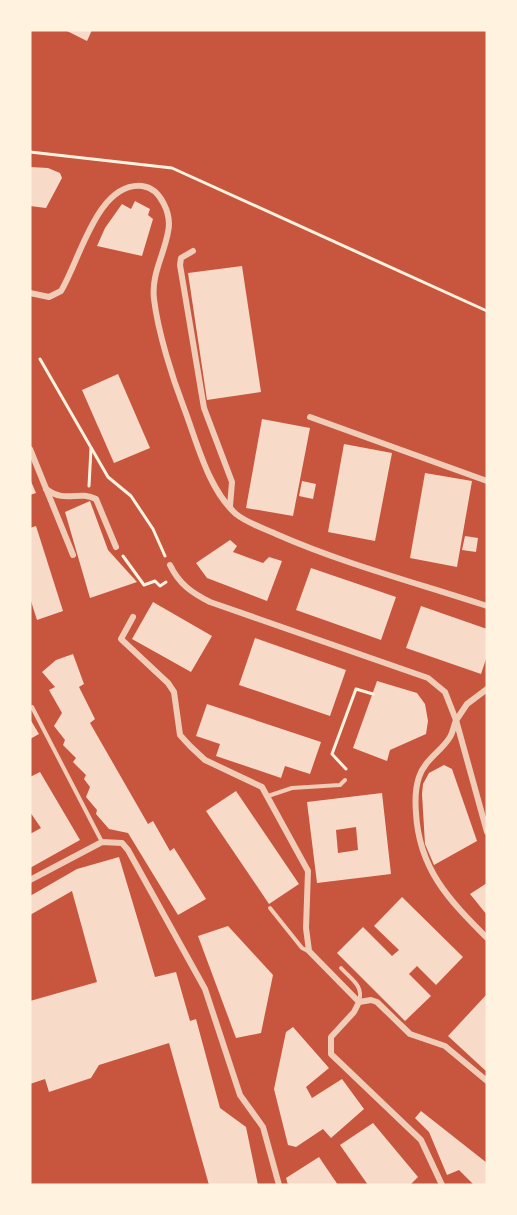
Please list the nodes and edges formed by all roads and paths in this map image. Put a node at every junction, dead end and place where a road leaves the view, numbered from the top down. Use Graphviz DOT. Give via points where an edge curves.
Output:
graph roads {
  1 [pos="30,152"];
  2 [pos="193,250"];
  3 [pos="30,293"];
  4 [pos="487,311"];
  5 [pos="40,359"];
  6 [pos="310,417"];
  7 [pos="91,446"];
  8 [pos="30,449"];
  9 [pos="487,481"];
  10 [pos="46,489"];
  11 [pos="90,495"];
  12 [pos="230,507"];
  13 [pos="116,548"];
  14 [pos="73,555"];
  15 [pos="170,565"];
  16 [pos="160,586"];
  17 [pos="487,606"];
  18 [pos="133,617"];
  19 [pos="486,692"];
  20 [pos="373,694"];
  21 [pos="32,707"];
  22 [pos="456,720"];
  23 [pos="345,780"];
  24 [pos="267,796"];
  25 [pos="479,802"];
  26 [pos="487,821"];
  27 [pos="487,832"];
  28 [pos="102,842"];
  29 [pos="30,880"];
  30 [pos="270,908"];
  31 [pos="487,938"];
  32 [pos="309,951"];
  33 [pos="341,968"];
  34 [pos="359,1002"];
  35 [pos="487,1080"];
  36 [pos="279,1185"];
  37 [pos="442,1185"];
  1 -- 4 [label="path" via="172,168"];
  2 -- 12 [label="street" via="181,258 180,266 204,408 232,482"];
  3 -- 12 [label="street" via="56,296 70,277 107,199 116,191 143,186 159,195 168,232 153,297 182,404 215,484"];
  5 -- 7 [label="path"];
  6 -- 9 [label="street"];
  7 -- 11 [label="path"];
  7 -- 15 [label="path" via="108,477 131,496 153,529"];
  8 -- 10 [label="street"];
  10 -- 11 [label="street" via="57,497"];
  10 -- 14 [label="street"];
  11 -- 13 [label="street" via="101,508"];
  12 -- 17 [label="street" via="245,520 297,543"];
  13 -- 16 [label="path" via="144,585 154,581"];
  15 -- 22 [label="street" via="189,591 210,603 428,678 445,692"];
  18 -- 24 [label="street" via="121,639 174,692 180,735 205,760 262,787"];
  19 -- 22 [label="street" via="467,704"];
  20 -- 23 [label="path" via="356,689 332,754 346,769"];
  21 -- 28 [label="lane"];
  22 -- 25 [label="street"];
  22 -- 31 [label="street" via="450,738 428,760 419,776 415,795 417,824 421,847 434,878"];
  23 -- 24 [label="lane" via="340,785 292,788"];
  24 -- 32 [label="street" via="308,871"];
  25 -- 26 [label="street"];
  25 -- 27 [label="street"];
  28 -- 29 [label="street"];
  28 -- 36 [label="street" via="122,843 128,850 205,989 240,1095 263,1127"];
  30 -- 32 [label="lane" via="302,948"];
  32 -- 34 [label="street"];
  33 -- 34 [label="lane" via="360,987"];
  34 -- 35 [label="street" via="377,1002 410,1034 444,1046"];
  34 -- 37 [label="street" via="334,1032 329,1047 334,1059 415,1133"];
}
